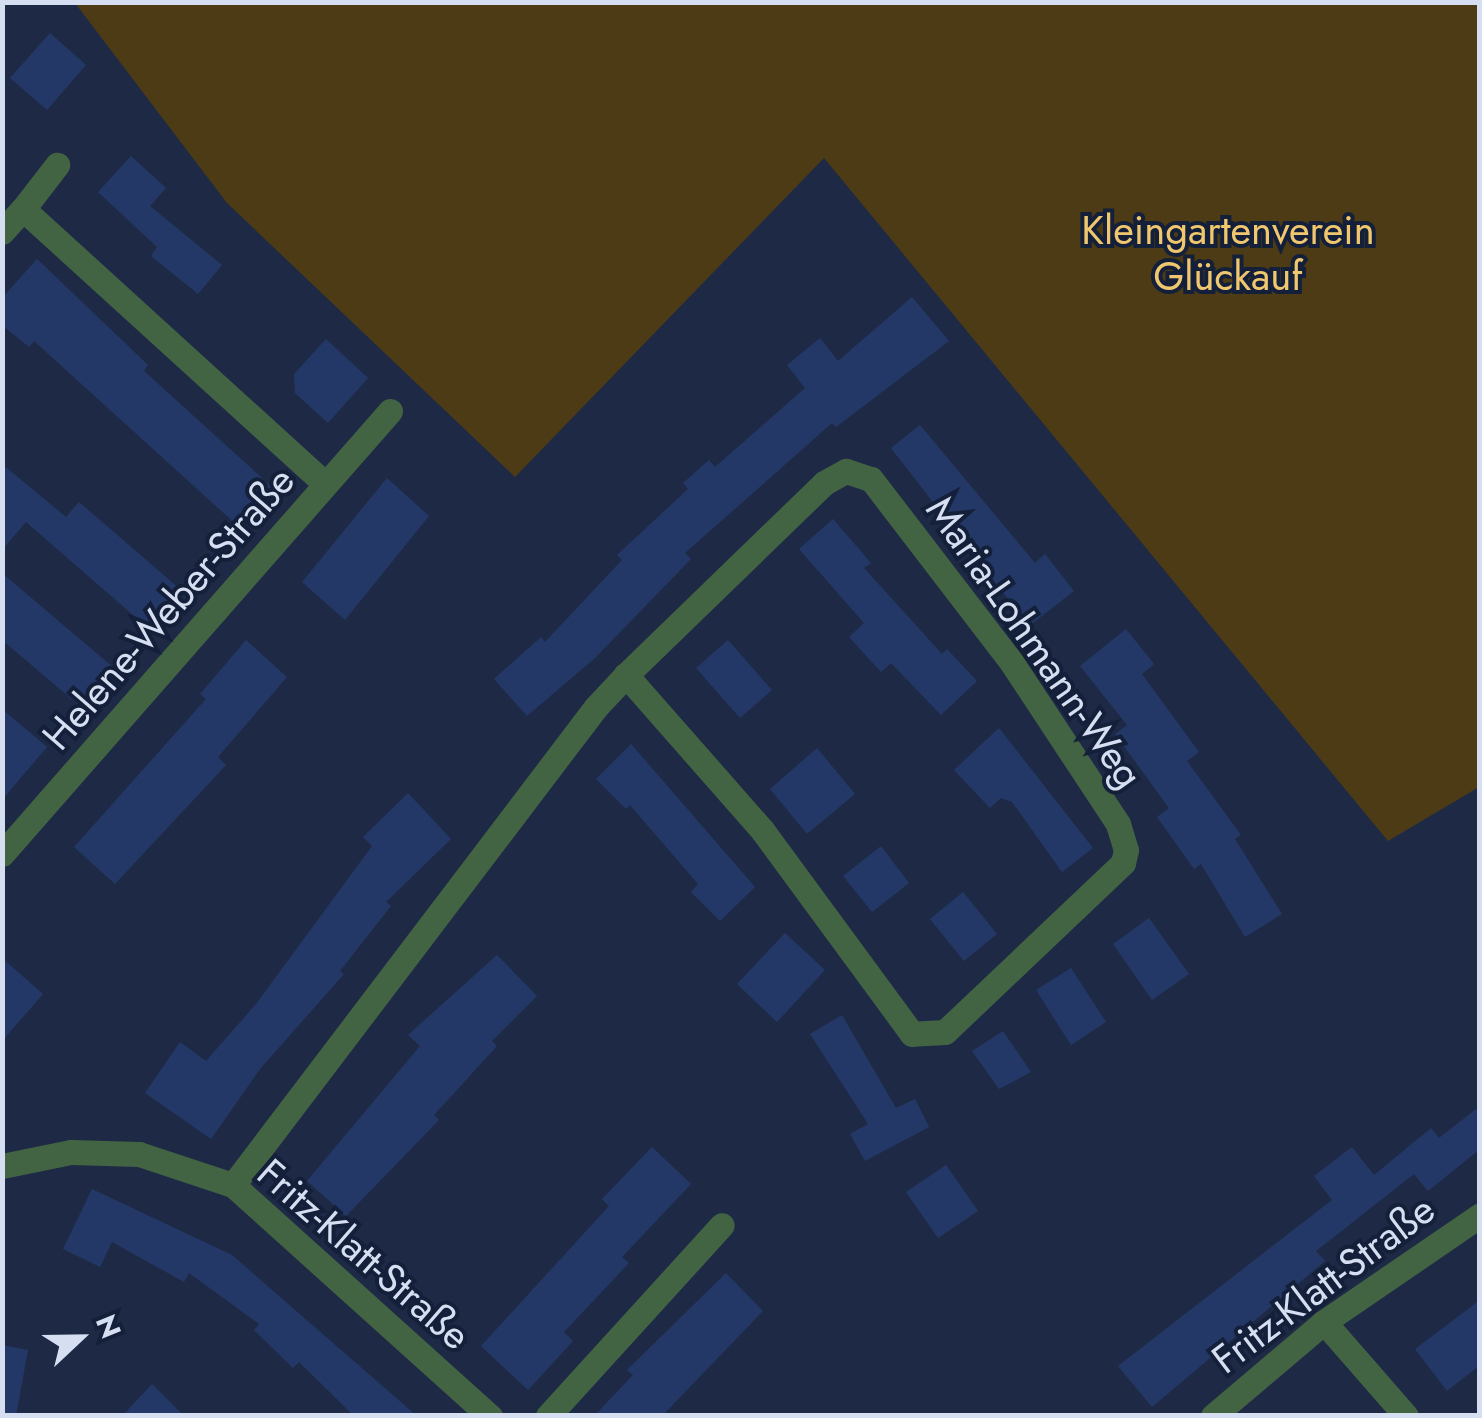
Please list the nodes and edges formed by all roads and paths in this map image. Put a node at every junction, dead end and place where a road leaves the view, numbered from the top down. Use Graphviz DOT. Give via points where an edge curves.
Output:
graph roads {
  1 [pos="57,165"];
  2 [pos="23,209"];
  3 [pos="2,232"];
  4 [pos="390,410"];
  5 [pos="325,484"];
  6 [pos="626,675"];
  7 [pos="2,854"];
  8 [pos="2,1166"];
  9 [pos="233,1185"];
  10 [pos="1480,1215"];
  11 [pos="722,1225"];
  12 [pos="1324,1322"];
  13 [pos="490,1416"];
  14 [pos="548,1416"];
  15 [pos="1213,1416"];
  16 [pos="1406,1416"];
  1 -- 2 [label="street"];
  2 -- 3 [label="street"];
  2 -- 5 [label="street"];
  4 -- 5 [label="street, Helene-Weber-Straße"];
  5 -- 7 [label="street, Helene-Weber-Straße"];
  6 -- 6 [label="street, Maria-Lohmann-Weg" via="824,483 859,472 1012,664 1118,824 1123,863 945,1032 912,1034 763,831"];
  6 -- 9 [label="street, Maria-Lohmann-Weg"];
  8 -- 9 [label="street, Fritz-Klatt-Straße" via="71,1152 122,1153 168,1160"];
  9 -- 13 [label="street, Fritz-Klatt-Straße"];
  10 -- 12 [label="street, Fritz-Klatt-Straße"];
  11 -- 14 [label="street"];
  12 -- 15 [label="street, Fritz-Klatt-Straße"];
  12 -- 16 [label="street"];
}
